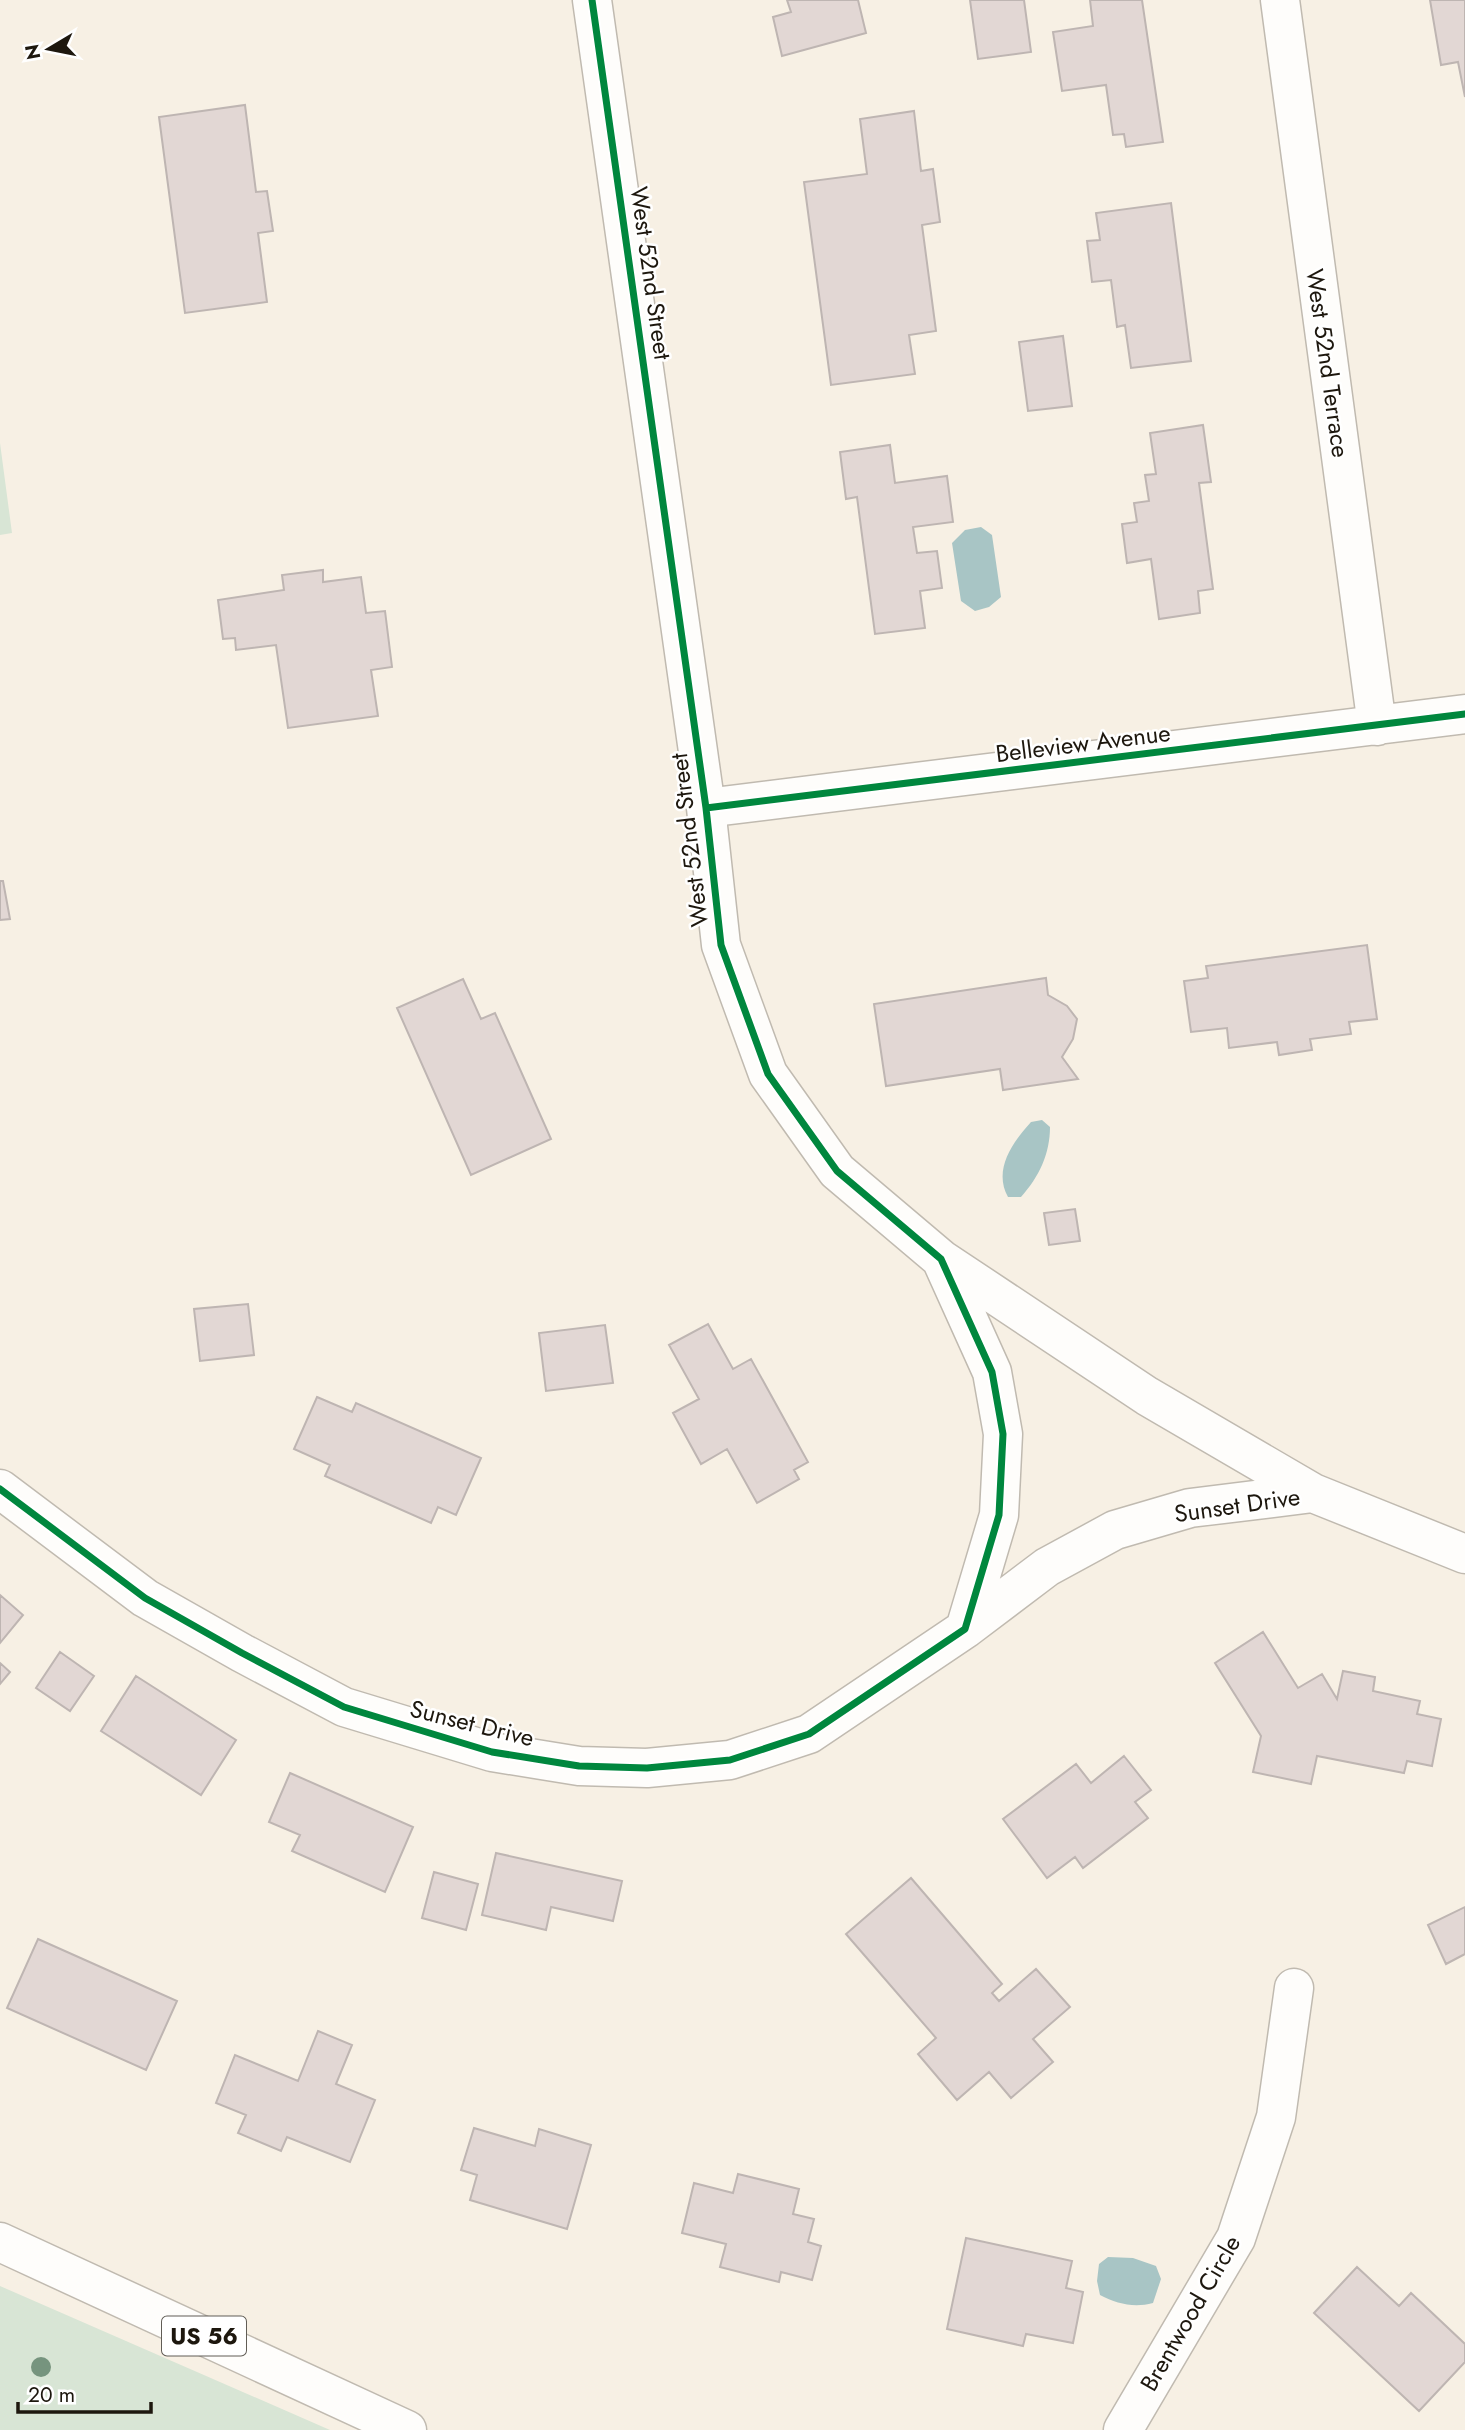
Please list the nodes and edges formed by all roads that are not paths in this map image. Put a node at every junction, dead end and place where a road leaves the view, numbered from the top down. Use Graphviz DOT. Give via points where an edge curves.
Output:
graph roads {
  1 [pos="593,0"];
  2 [pos="1280,0"];
  3 [pos="1465,714"];
  4 [pos="1377,726"];
  5 [pos="706,808"];
  6 [pos="941,1259"];
  7 [pos="0,1489"];
  8 [pos="1313,1493"];
  9 [pos="1465,1553"];
  10 [pos="965,1629"];
  11 [pos="1294,1988"];
  12 [pos="0,2242"];
  13 [pos="407,2430"];
  14 [pos="1123,2430"];
  1 -- 5 [label="main road, West 52nd Street"];
  2 -- 4 [label="main road, West 52nd Terrace"];
  3 -- 4 [label="main road, Belleview Avenue"];
  4 -- 5 [label="main road, Belleview Avenue"];
  5 -- 6 [label="main road, West 52nd Street" via="721,945 768,1074 837,1171"];
  6 -- 8 [label="main road, Sunset Drive" via="1147,1396"];
  6 -- 10 [label="main road, West 52nd Street" via="992,1372 1003,1434 999,1515"];
  7 -- 10 [label="main road, Sunset Drive" via="145,1598 344,1707 492,1752 579,1766 647,1769 730,1760 809,1734"];
  8 -- 9 [label="main road, Sunset Drive"];
  8 -- 10 [label="main road, Sunset Drive" via="1190,1507 1115,1530 1047,1567"];
  11 -- 14 [label="main road, Brentwood Circle" via="1276,2117 1236,2238"];
  12 -- 13 [label="main road, US 56"];
}
